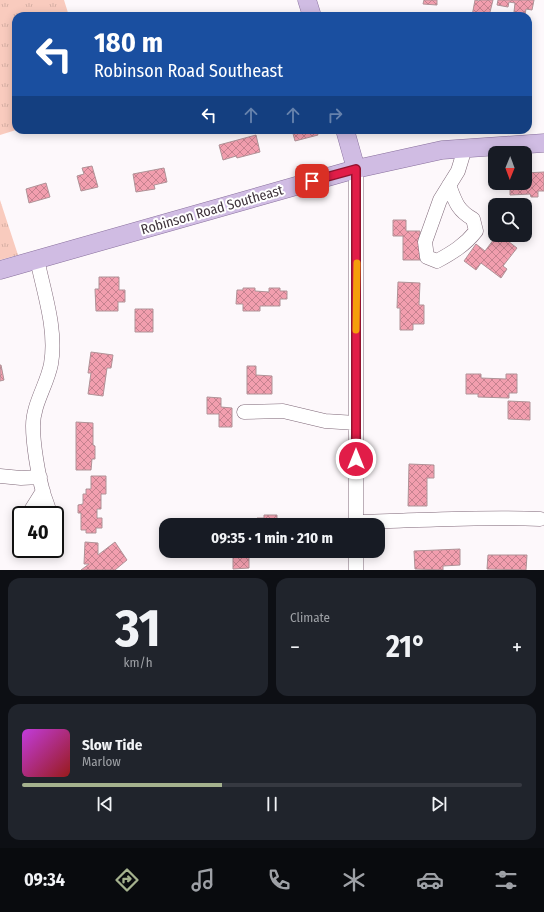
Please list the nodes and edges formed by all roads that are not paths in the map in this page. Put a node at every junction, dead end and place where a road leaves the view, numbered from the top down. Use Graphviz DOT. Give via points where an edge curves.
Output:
graph roads {
  1 [pos="308,0"];
  2 [pos="311,12"];
  3 [pos="346,134"];
  4 [pos="544,143"];
  5 [pos="464,148"];
  6 [pos="356,169"];
  7 [pos="449,185"];
  8 [pos="37,259"];
  9 [pos="0,270"];
  10 [pos="244,412"];
  11 [pos="356,423"];
  12 [pos="0,476"];
  13 [pos="40,477"];
  14 [pos="43,491"];
  15 [pos="34,506"];
  16 [pos="49,506"];
  17 [pos="356,518"];
  18 [pos="540,519"];
  19 [pos="385,522"];
  20 [pos="356,558"];
  21 [pos="356,570"];
  1 -- 2 [label="main road"];
  3 -- 6 [label="main road"];
  4 -- 5 [label="main road, Robinson Road Southeast"];
  5 -- 6 [label="main road, Robinson Road Southeast" via="442,150"];
  5 -- 7 [label="street" via="458,171"];
  6 -- 8 [label="main road, Robinson Road Southeast"];
  6 -- 11 [label="street"];
  7 -- 7 [label="street" via="440,200 425,242 427,257 437,261 456,251 476,231 473,219 462,213"];
  8 -- 9 [label="main road, Robinson Road Southeast"];
  8 -- 13 [label="street" via="51,326 52,350 51,364 33,424"];
  10 -- 11 [label="street" via="283,411 325,421"];
  11 -- 17 [label="street"];
  12 -- 13 [label="street"];
  13 -- 14 [label="street"];
  14 -- 15 [label="street"];
  14 -- 16 [label="street"];
  18 -- 19 [label="street" via="480,518"];
  20 -- 21 [label="street"];
}
